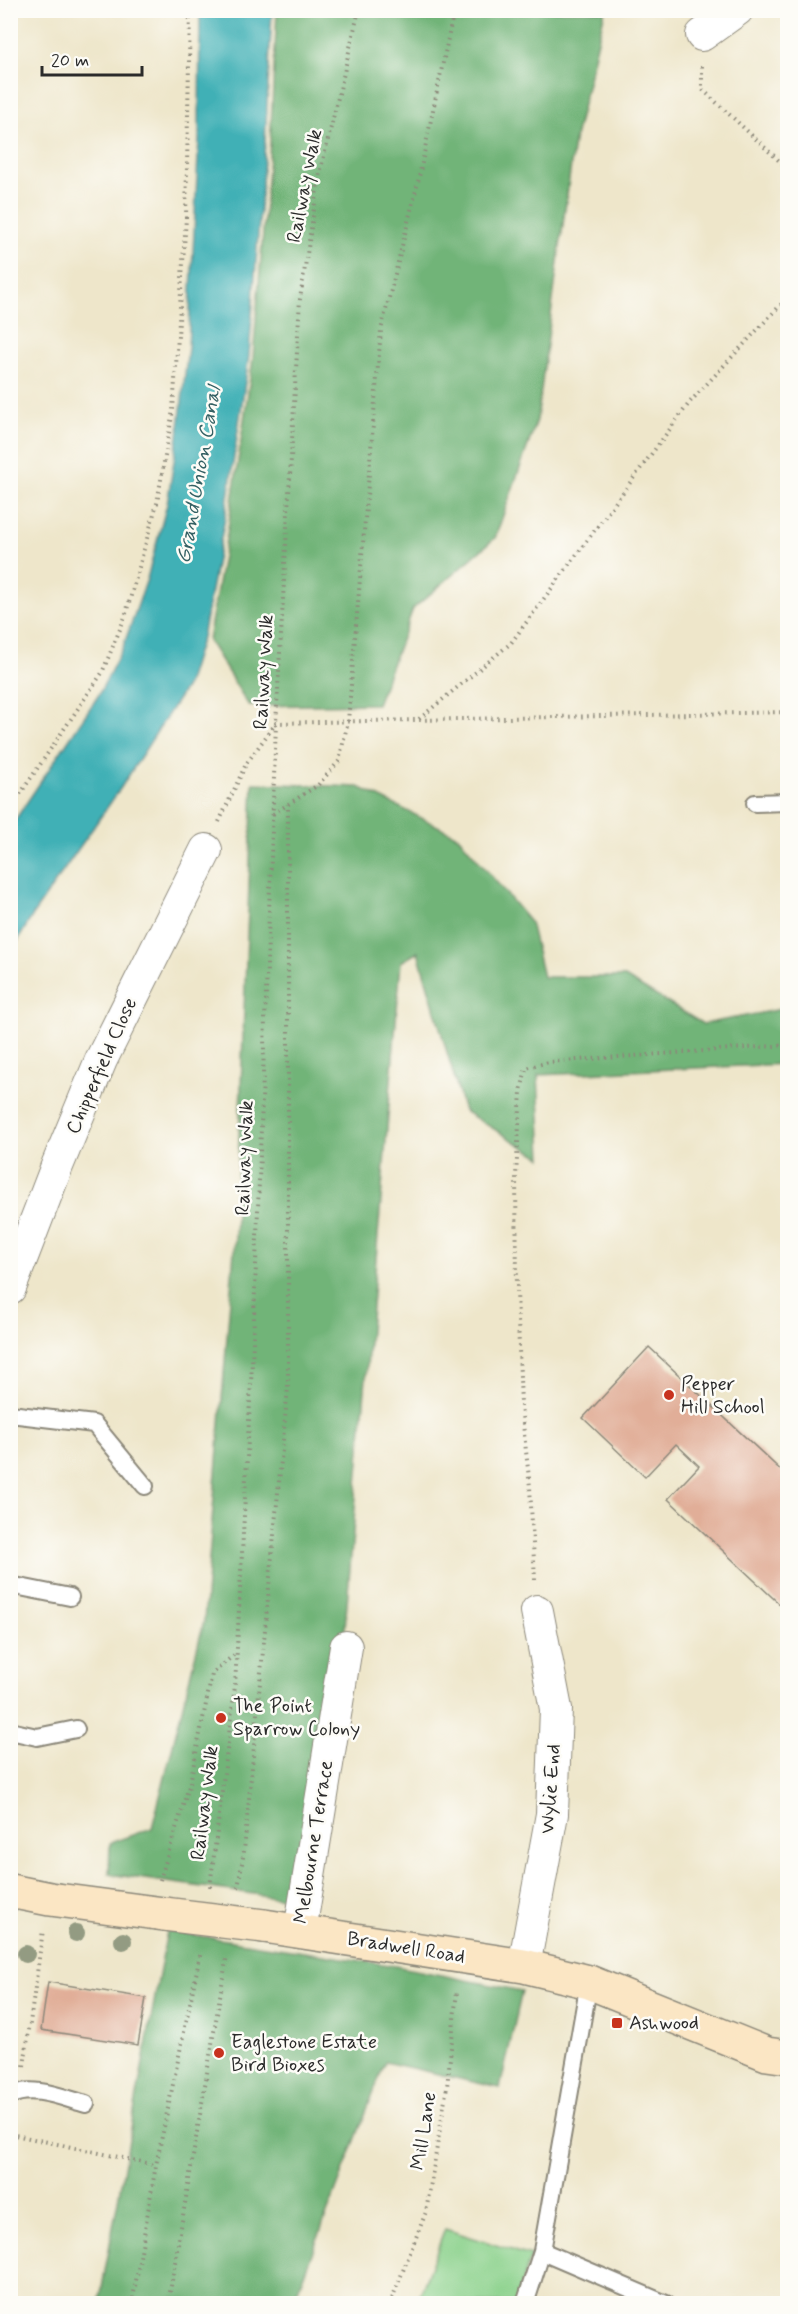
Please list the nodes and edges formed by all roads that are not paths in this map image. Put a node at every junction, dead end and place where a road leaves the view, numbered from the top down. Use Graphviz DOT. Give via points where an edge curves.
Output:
graph roads {
  1 [pos="737,10"];
  2 [pos="702,35"];
  3 [pos="788,802"];
  4 [pos="755,803"];
  5 [pos="206,850"];
  6 [pos="10,1288"];
  7 [pos="10,1414"];
  8 [pos="145,1486"];
  9 [pos="10,1585"];
  10 [pos="69,1597"];
  11 [pos="537,1611"];
  12 [pos="346,1647"];
  13 [pos="76,1729"];
  14 [pos="10,1731"];
  15 [pos="10,1891"];
  16 [pos="300,1931"];
  17 [pos="524,1966"];
  18 [pos="589,1982"];
  19 [pos="788,2057"];
  20 [pos="16,2093"];
  21 [pos="86,2104"];
  22 [pos="542,2251"];
  23 [pos="525,2304"];
  24 [pos="666,2304"];
  1 -- 2 [label="street"];
  3 -- 4 [label="lane"];
  5 -- 6 [label="street, Chipperfield Close" via="101,1060"];
  7 -- 8 [label="lane" via="94,1424"];
  9 -- 10 [label="lane"];
  11 -- 17 [label="street, Wylie End" via="556,1709 552,1814"];
  12 -- 16 [label="street, Melbourne Terrace"];
  13 -- 14 [label="lane" via="37,1737"];
  15 -- 16 [label="street, Bradwell Road, bridge" via="50,1899 161,1900"];
  16 -- 17 [label="street, Bradwell Road"];
  17 -- 18 [label="street, Bradwell Road"];
  18 -- 19 [label="street, Bradwell Road" via="767,2054"];
  18 -- 22 [label="lane"];
  20 -- 21 [label="lane" via="46,2093"];
  22 -- 23 [label="lane"];
  22 -- 24 [label="lane"];
}
